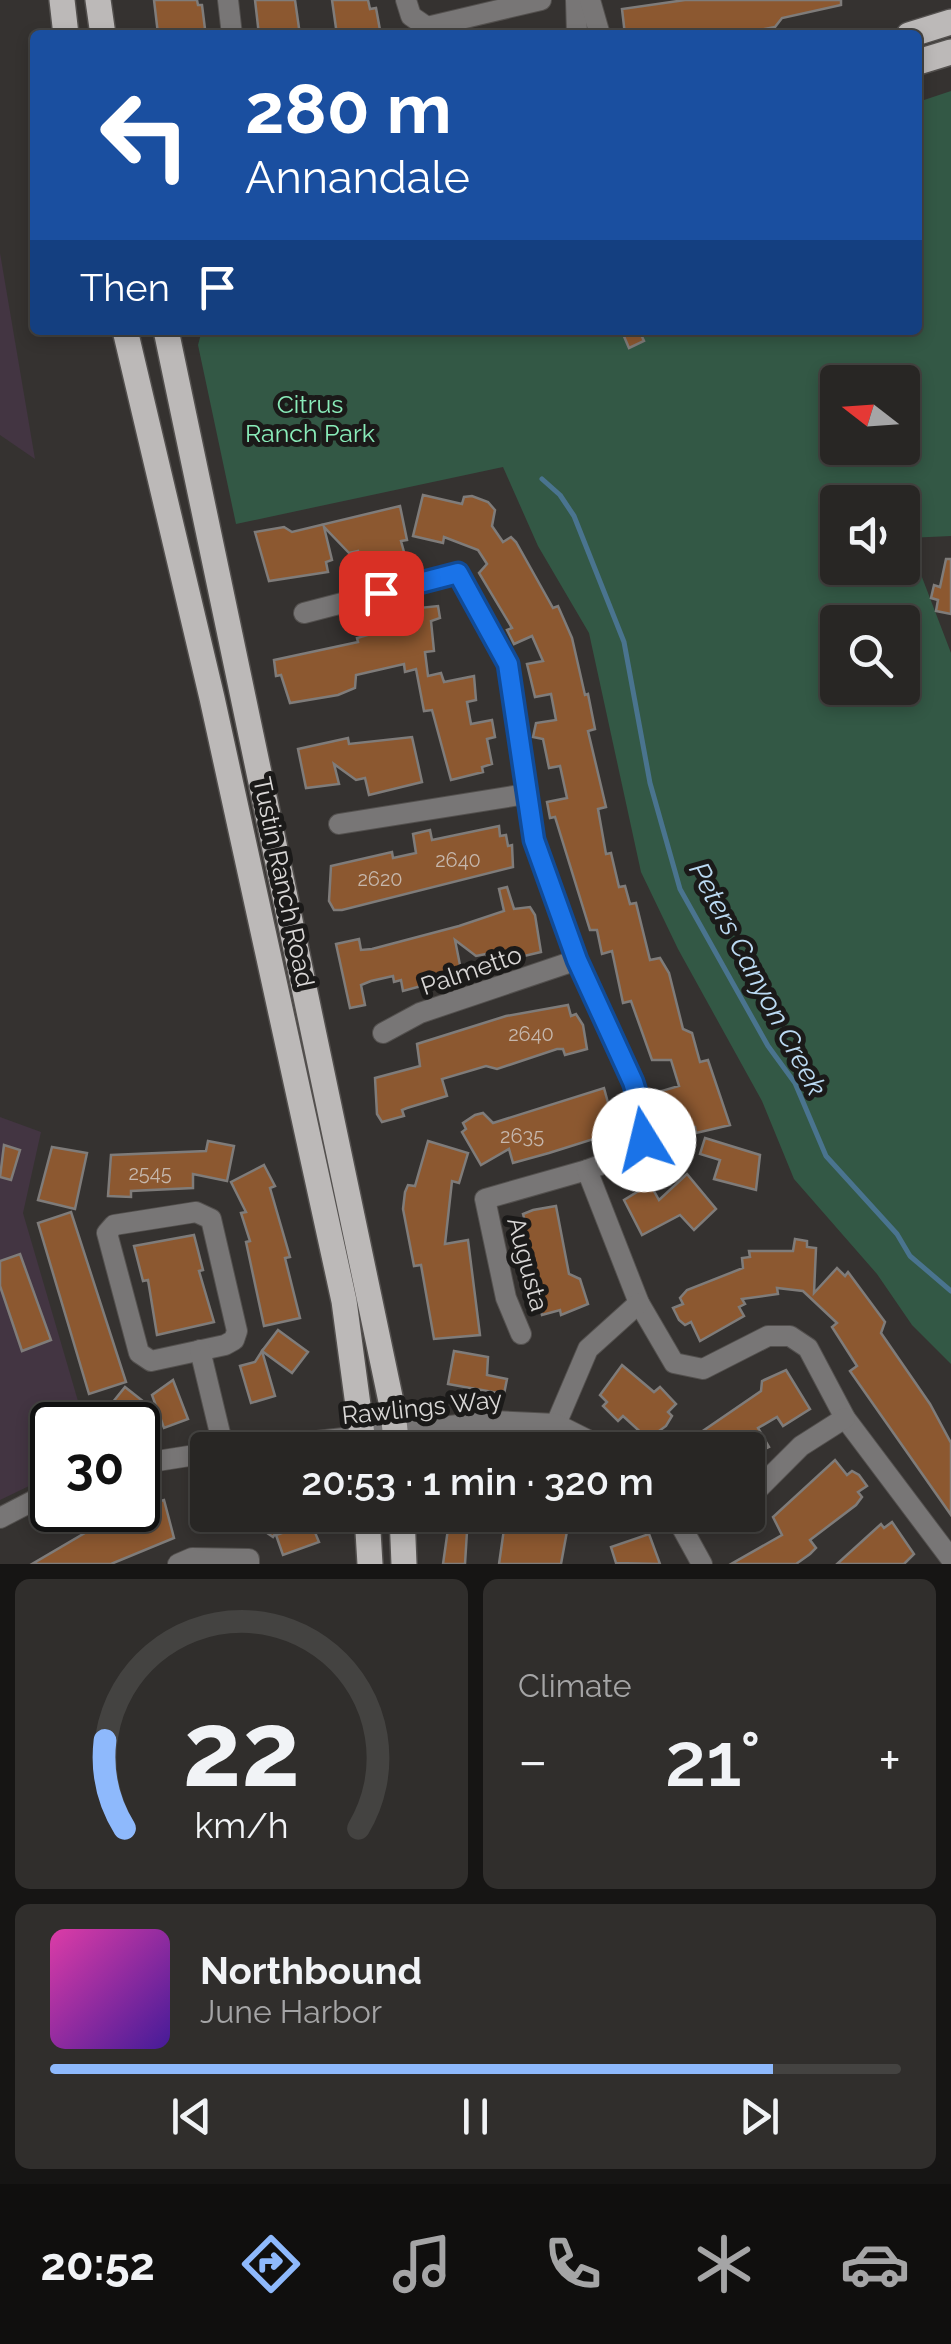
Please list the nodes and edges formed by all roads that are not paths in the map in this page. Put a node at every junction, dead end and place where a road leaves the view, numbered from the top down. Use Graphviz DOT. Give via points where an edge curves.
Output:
graph roads {
  1 [pos="62,0"];
  2 [pos="98,0"];
  3 [pos="228,0"];
  4 [pos="406,0"];
  5 [pos="541,0"];
  6 [pos="576,0"];
  7 [pos="590,0"];
  8 [pos="951,22"];
  9 [pos="65,30"];
  10 [pos="102,30"];
  11 [pos="231,30"];
  12 [pos="577,30"];
  13 [pos="599,30"];
  14 [pos="922,31"];
  15 [pos="951,52"];
  16 [pos="922,61"];
  17 [pos="126,335"];
  18 [pos="167,335"];
  19 [pos="304,613"];
  20 [pos="526,794"];
  21 [pos="339,824"];
  22 [pos="577,960"];
  23 [pos="383,1033"];
  24 [pos="587,1170"];
  25 [pos="639,1303"];
  26 [pos="521,1334"];
  27 [pos="200,1350"];
  28 [pos="845,1418"];
  29 [pos="556,1424"];
  30 [pos="220,1432"];
  31 [pos="362,1432"];
  32 [pos="394,1432"];
  33 [pos="440,1432"];
  34 [pos="572,1432"];
  35 [pos="190,1457"];
  36 [pos="160,1461"];
  37 [pos="765,1482"];
  38 [pos="30,1502"];
  39 [pos="0,1518"];
  40 [pos="369,1532"];
  41 [pos="403,1532"];
  42 [pos="684,1532"];
  43 [pos="950,1558"];
  44 [pos="249,1561"];
  45 [pos="178,1564"];
  46 [pos="370,1564"];
  47 [pos="404,1564"];
  48 [pos="702,1564"];
  49 [pos="942,1564"];
  1 -- 9 [label="main road"];
  2 -- 10 [label="main road"];
  3 -- 11 [label="street"];
  4 -- 5 [label="street" via="420,25 442,26"];
  6 -- 12 [label="street"];
  7 -- 13 [label="street"];
  8 -- 14 [label="main road"];
  15 -- 16 [label="main road"];
  17 -- 31 [label="main road, Tustin Ranch Road" via="340,1282"];
  18 -- 32 [label="main road, Tustin Ranch Road"];
  19 -- 20 [label="street" via="458,573 508,664"];
  20 -- 21 [label="street"];
  20 -- 22 [label="street" via="534,840"];
  22 -- 23 [label="street, Palmetto" via="420,1013"];
  22 -- 24 [label="street, Augusta" via="644,1117 644,1140"];
  24 -- 25 [label="street"];
  24 -- 26 [label="street, Augusta" via="485,1199 506,1298"];
  25 -- 28 [label="street" via="674,1364 702,1369 768,1336 790,1336 808,1348"];
  25 -- 29 [label="street" via="588,1349"];
  27 -- 27 [label="street" via="226,1345 237,1331 208,1214 114,1225 106,1240 139,1353 151,1360"];
  27 -- 30 [label="street"];
  28 -- 37 [label="street" via="801,1446"];
  28 -- 43 [label="street"];
  29 -- 33 [label="street, Rawlings Way" via="494,1422"];
  29 -- 34 [label="street, Rawlings Way"];
  35 -- 36 [label="street"];
  38 -- 39 [label="street"];
  40 -- 46 [label="main road"];
  41 -- 47 [label="main road"];
  42 -- 48 [label="street"];
  43 -- 49 [label="street"];
  44 -- 45 [label="street" via="192,1558"];
}
